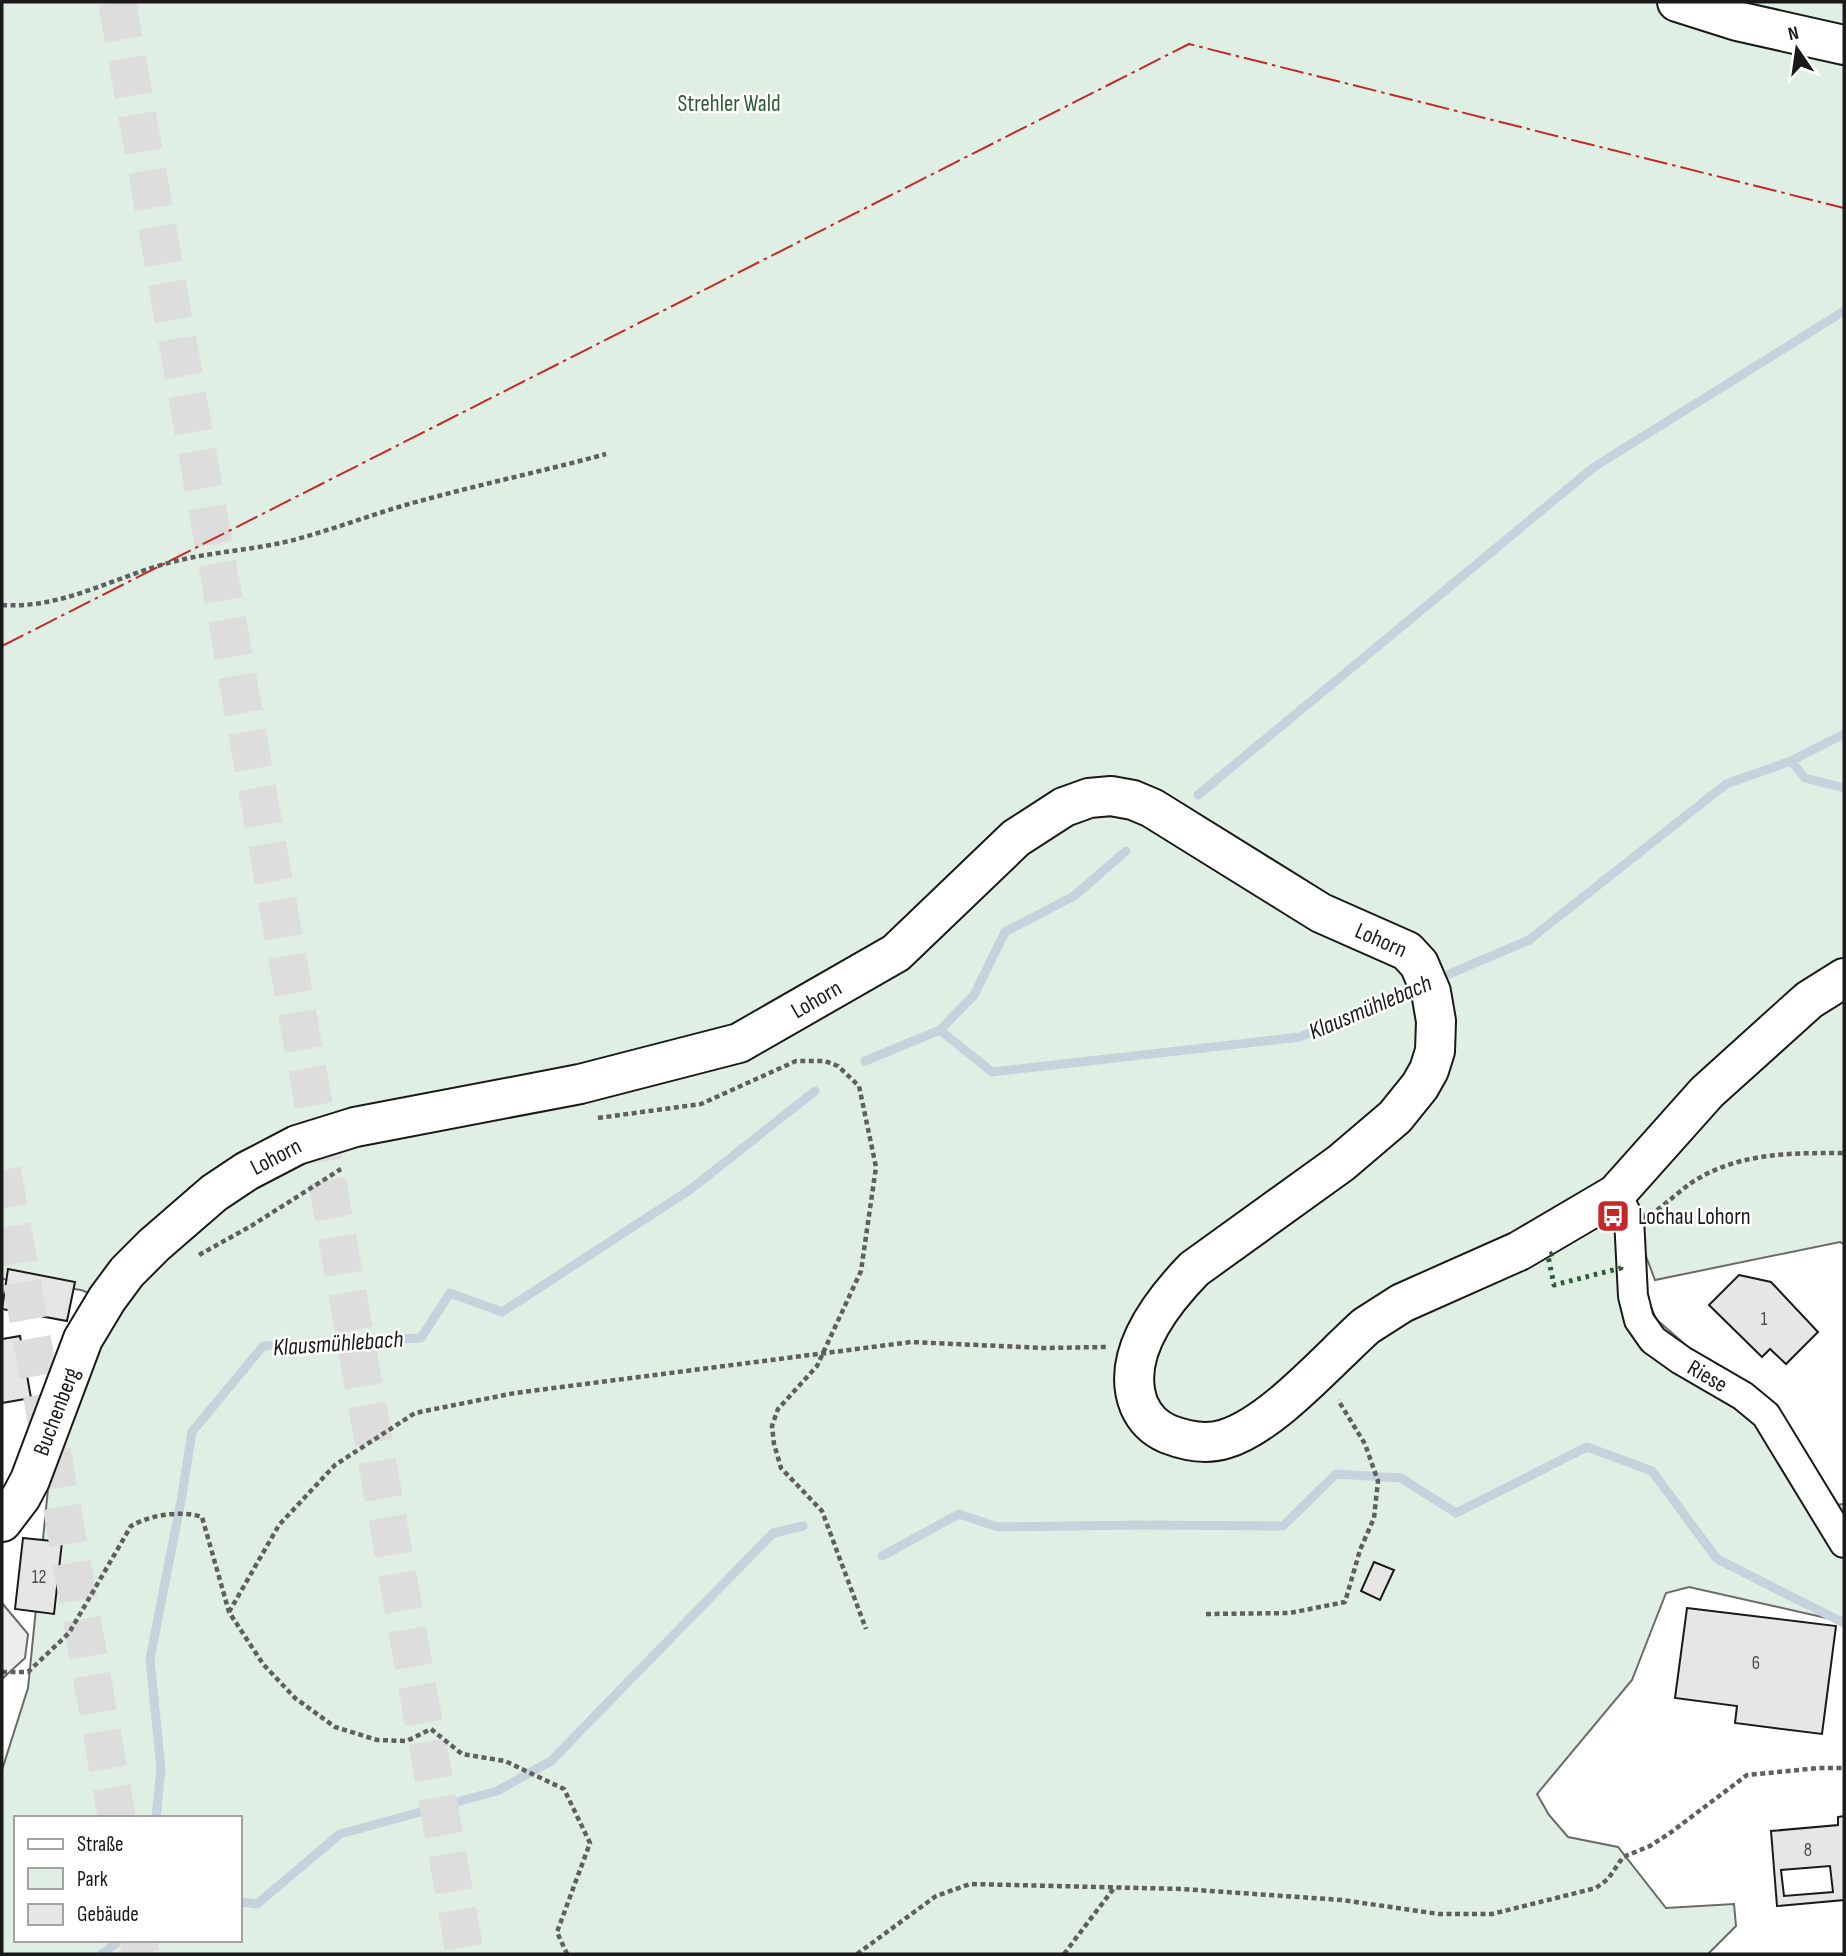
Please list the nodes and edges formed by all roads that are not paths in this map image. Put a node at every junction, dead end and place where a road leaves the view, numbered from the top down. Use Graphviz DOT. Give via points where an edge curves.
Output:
graph roads {
  1 [pos="1677,2"];
  2 [pos="1844,45"];
  3 [pos="1844,978"];
  4 [pos="1623,1211"];
  5 [pos="107,1299"];
  6 [pos="2,1522"];
  7 [pos="1844,1543"];
  1 -- 2 [label="street"];
  3 -- 4 [label="street, Lohorn" via="1809,1000 1707,1092"];
  4 -- 5 [label="street, Lohorn" via="1402,1303 1366,1326 1255,1427 1205,1442 1183,1440 1156,1429 1142,1412 1133,1372 1139,1346 1177,1286 1395,1117 1420,1086 1435,1051 1436,1021 1425,978 1407,951 1321,913 1152,808 1111,796 1064,807 1016,838 896,953 739,1042 580,1084 355,1127 298,1144 214,1194 154,1245"];
  4 -- 7 [label="street, Riese" via="1639,1320 1653,1340 1766,1415"];
  5 -- 6 [label="street, Buchenberg" via="83,1339 30,1480"];
}
